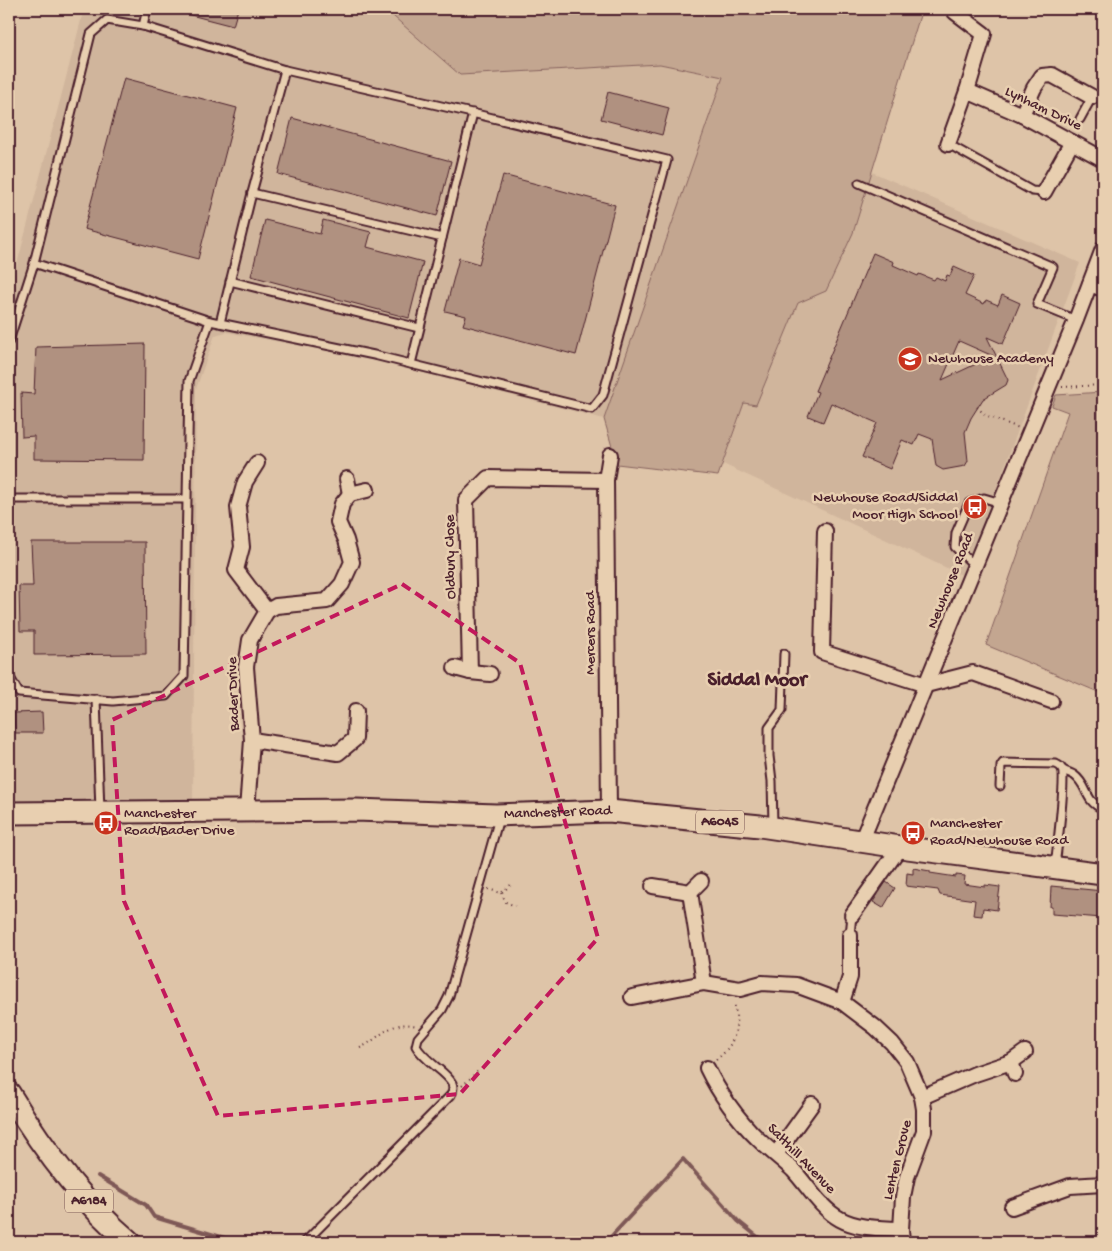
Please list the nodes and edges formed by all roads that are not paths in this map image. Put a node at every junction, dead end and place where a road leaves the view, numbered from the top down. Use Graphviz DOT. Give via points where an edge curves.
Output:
graph roads {
  1 [pos="147,9"];
  2 [pos="955,12"];
  3 [pos="143,26"];
  4 [pos="285,70"];
  5 [pos="968,91"];
  6 [pos="1092,97"];
  7 [pos="473,113"];
  8 [pos="1022,115"];
  9 [pos="1080,119"];
  10 [pos="1072,142"];
  11 [pos="948,144"];
  12 [pos="1103,159"];
  13 [pos="859,183"];
  14 [pos="1044,192"];
  15 [pos="252,193"];
  16 [pos="442,238"];
  17 [pos="1103,249"];
  18 [pos="34,263"];
  19 [pos="230,281"];
  20 [pos="1097,287"];
  21 [pos="1076,320"];
  22 [pos="210,321"];
  23 [pos="220,323"];
  24 [pos="420,328"];
  25 [pos="9,341"];
  26 [pos="411,364"];
  27 [pos="610,455"];
  28 [pos="257,463"];
  29 [pos="348,479"];
  30 [pos="606,480"];
  31 [pos="367,490"];
  32 [pos="350,494"];
  33 [pos="9,499"];
  34 [pos="186,499"];
  35 [pos="1000,503"];
  36 [pos="825,531"];
  37 [pos="975,566"];
  38 [pos="267,611"];
  39 [pos="9,613"];
  40 [pos="784,654"];
  41 [pos="455,668"];
  42 [pos="470,672"];
  43 [pos="490,674"];
  44 [pos="926,685"];
  45 [pos="96,699"];
  46 [pos="1051,701"];
  47 [pos="356,710"];
  48 [pos="252,740"];
  49 [pos="1063,770"];
  50 [pos="1000,786"];
  51 [pos="1103,809"];
  52 [pos="247,811"];
  53 [pos="608,811"];
  54 [pos="100,812"];
  55 [pos="9,813"];
  56 [pos="499,815"];
  57 [pos="773,828"];
  58 [pos="861,842"];
  59 [pos="900,847"];
  60 [pos="1055,868"];
  61 [pos="1103,874"];
  62 [pos="701,881"];
  63 [pos="654,886"];
  64 [pos="690,892"];
  65 [pos="852,915"];
  66 [pos="850,935"];
  67 [pos="704,983"];
  68 [pos="632,996"];
  69 [pos="842,1002"];
  70 [pos="1025,1052"];
  71 [pos="707,1068"];
  72 [pos="9,1093"];
  73 [pos="922,1097"];
  74 [pos="812,1104"];
  75 [pos="9,1116"];
  76 [pos="776,1154"];
  77 [pos="52,1157"];
  78 [pos="1103,1184"];
  79 [pos="1012,1207"];
  80 [pos="901,1236"];
  81 [pos="130,1242"];
  82 [pos="305,1242"];
  1 -- 3 [label="lane"];
  2 -- 5 [label="street" via="984,34"];
  3 -- 4 [label="lane"];
  3 -- 18 [label="lane" via="106,20 91,34"];
  4 -- 7 [label="lane"];
  4 -- 15 [label="lane"];
  5 -- 8 [label="street, Lynham Drive"];
  5 -- 11 [label="street"];
  6 -- 8 [label="street" via="1052,75 1042,76"];
  6 -- 9 [label="lane"];
  7 -- 16 [label="lane"];
  7 -- 26 [label="lane" via="667,160 603,395 592,409"];
  8 -- 10 [label="street, Lynham Drive"];
  10 -- 12 [label="street, Lynham Drive"];
  10 -- 14 [label="street"];
  11 -- 14 [label="lane" via="1032,191"];
  13 -- 21 [label="lane" via="1053,267 1037,304"];
  15 -- 16 [label="lane"];
  15 -- 19 [label="lane"];
  16 -- 24 [label="lane"];
  17 -- 20 [label="street, Newhouse Road"];
  18 -- 22 [label="lane"];
  18 -- 25 [label="lane"];
  19 -- 23 [label="lane"];
  19 -- 24 [label="lane"];
  20 -- 21 [label="street, Newhouse Road"];
  21 -- 35 [label="street, Newhouse Road"];
  22 -- 23 [label="lane"];
  22 -- 34 [label="lane" via="189,381"];
  23 -- 26 [label="lane"];
  24 -- 26 [label="lane"];
  27 -- 30 [label="street, Mercers Road"];
  28 -- 38 [label="street" via="245,482 238,506 242,547 236,570"];
  29 -- 32 [label="street"];
  30 -- 42 [label="street, Oldbury Close" via="488,478 466,500"];
  30 -- 53 [label="street, Mercers Road"];
  31 -- 32 [label="street"];
  32 -- 38 [label="street" via="342,504 338,522 352,562 342,584 327,601 276,606"];
  33 -- 34 [label="lane"];
  34 -- 45 [label="lane" via="184,676 166,696 112,701"];
  35 -- 37 [label="street, Newhouse Road"];
  35 -- 37 [label="lane" via="984,498 969,502 956,533 956,547"];
  36 -- 44 [label="street" via="822,652"];
  37 -- 44 [label="street, Newhouse Road"];
  38 -- 48 [label="street, Bader Drive" via="250,640 246,667"];
  39 -- 45 [label="lane" via="9,676 19,692"];
  40 -- 57 [label="lane" via="782,710 769,728"];
  41 -- 42 [label="street"];
  42 -- 43 [label="street"];
  44 -- 46 [label="street" via="973,673"];
  44 -- 58 [label="street, Newhouse Road"];
  45 -- 54 [label="lane"];
  47 -- 48 [label="street" via="355,739 338,753"];
  48 -- 52 [label="street, Bader Drive"];
  49 -- 50 [label="lane" via="1056,764 1039,762 1003,763"];
  49 -- 51 [label="lane" via="1074,775 1094,805"];
  49 -- 60 [label="lane"];
  52 -- 54 [label="main road, Manchester Road / A6045"];
  52 -- 56 [label="main road, Manchester Road / A6045" via="356,810"];
  53 -- 56 [label="main road, Manchester Road / A6045"];
  53 -- 57 [label="main road, Manchester Road / A6045"];
  54 -- 55 [label="main road, Manchester Road / A6045"];
  56 -- 82 [label="lane" via="449,996 442,1010 418,1038 416,1046 452,1082 451,1095"];
  57 -- 58 [label="main road, Manchester Road / A6045"];
  58 -- 59 [label="main road, Manchester Road / A6045"];
  59 -- 60 [label="main road, Manchester Road / A6045"];
  59 -- 65 [label="street"];
  60 -- 61 [label="main road, Manchester Road / A6045"];
  62 -- 64 [label="street"];
  63 -- 64 [label="street"];
  64 -- 67 [label="street"];
  65 -- 66 [label="lane"];
  66 -- 69 [label="street" via="856,957"];
  67 -- 68 [label="street, Lenten Grove"];
  67 -- 69 [label="street, Lenten Grove" via="740,989 762,983 796,985"];
  69 -- 73 [label="street, Lenten Grove" via="892,1044 907,1062"];
  70 -- 73 [label="street" via="1013,1068 975,1074"];
  71 -- 76 [label="street, Salthill Avenue" via="738,1115"];
  72 -- 77 [label="main road, A6184"];
  73 -- 80 [label="street, Lenten Grove" via="924,1131 902,1196"];
  74 -- 76 [label="street"];
  75 -- 77 [label="main road, A6184" via="19,1133"];
  76 -- 80 [label="street, Salthill Avenue" via="840,1219"];
  77 -- 81 [label="main road, A6184" via="107,1223"];
  78 -- 79 [label="street" via="1070,1186"];
}
